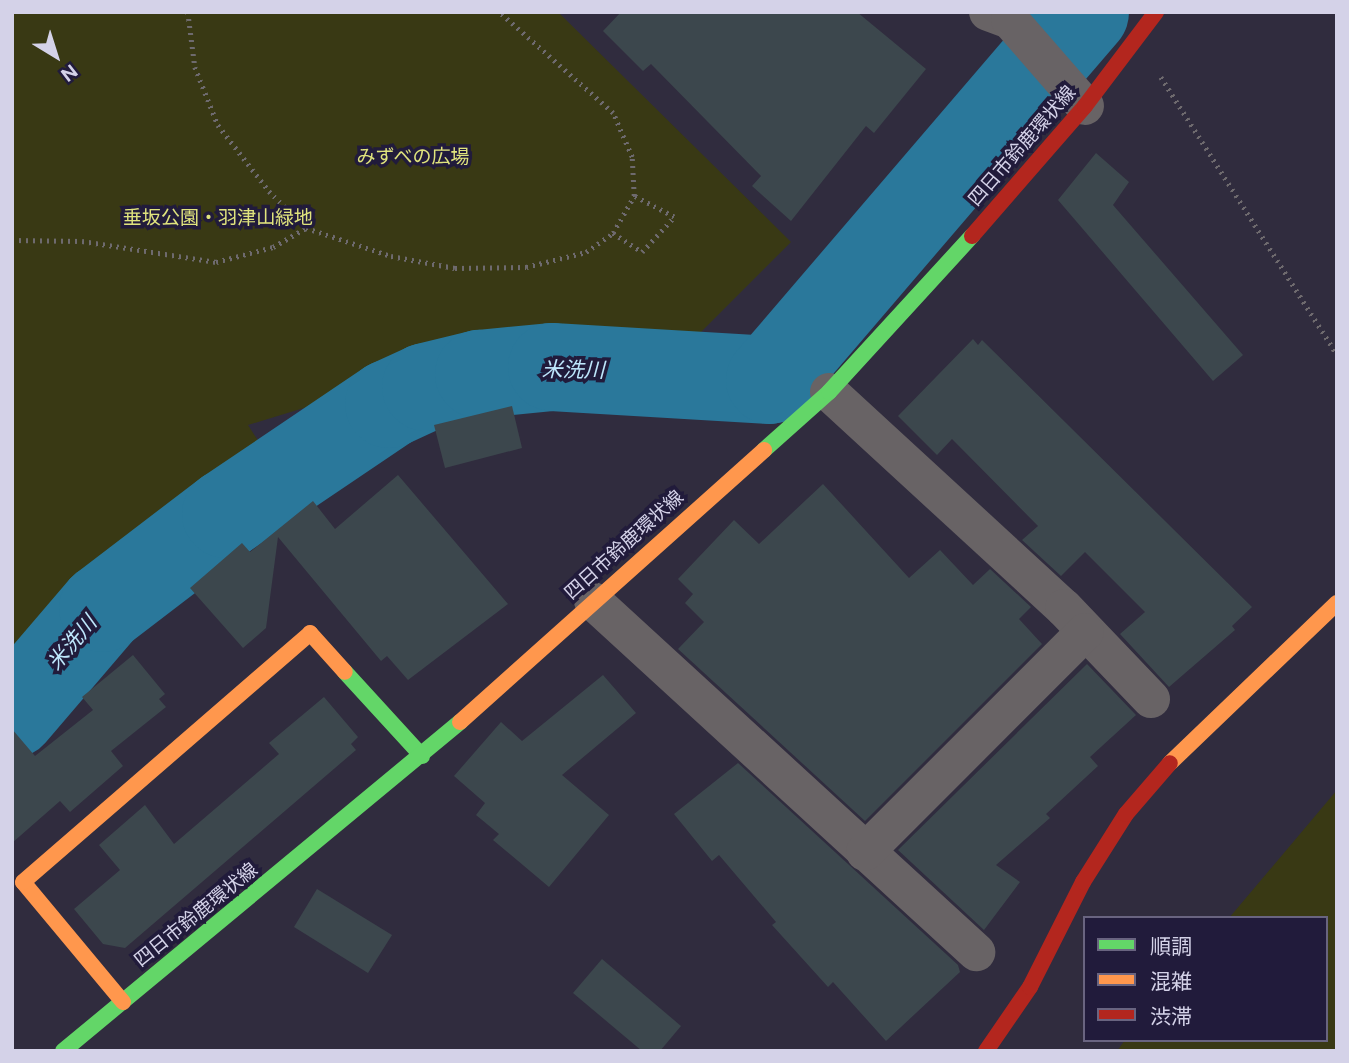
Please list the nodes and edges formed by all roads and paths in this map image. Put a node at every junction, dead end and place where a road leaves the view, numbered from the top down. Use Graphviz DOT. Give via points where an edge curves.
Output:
graph roads {
  1 [pos="188,12"];
  2 [pos="499,12"];
  3 [pos="1156,12"];
  4 [pos="999,16"];
  5 [pos="1137,36"];
  6 [pos="1075,96"];
  7 [pos="634,196"];
  8 [pos="306,228"];
  9 [pos="613,233"];
  10 [pos="12,240"];
  11 [pos="1337,354"];
  12 [pos="829,392"];
  13 [pos="593,601"];
  14 [pos="1337,603"];
  15 [pos="1085,632"];
  16 [pos="1151,699"];
  17 [pos="422,756"];
  18 [pos="865,852"];
  19 [pos="976,952"];
  20 [pos="123,1002"];
  21 [pos="62,1051"];
  22 [pos="986,1051"];
  1 -- 8 [label="path" via="195,67 218,125 269,191"];
  2 -- 7 [label="path" via="613,113 632,157"];
  3 -- 5 [label="main road, 四日市鈴鹿環状線"];
  4 -- 6 [label="street"];
  5 -- 6 [label="main road, 四日市鈴鹿環状線"];
  5 -- 11 [label="path"];
  6 -- 12 [label="main road, 四日市鈴鹿環状線" via="930,285"];
  7 -- 9 [label="path"];
  7 -- 9 [label="path" via="674,217 642,252"];
  8 -- 9 [label="path" via="391,256 455,268 526,267 586,252"];
  8 -- 10 [label="path" via="273,247 216,262 82,241"];
  12 -- 13 [label="main road, 四日市鈴鹿環状線"];
  12 -- 15 [label="street"];
  13 -- 17 [label="main road, 四日市鈴鹿環状線"];
  13 -- 18 [label="street"];
  14 -- 22 [label="main road" via="1189,739 1126,814 1083,882 1030,987"];
  15 -- 16 [label="street"];
  15 -- 18 [label="street"];
  17 -- 20 [label="main road, 四日市鈴鹿環状線"];
  17 -- 20 [label="main road" via="310,633 23,882"];
  18 -- 19 [label="street"];
  20 -- 21 [label="main road, 四日市鈴鹿環状線"];
}
